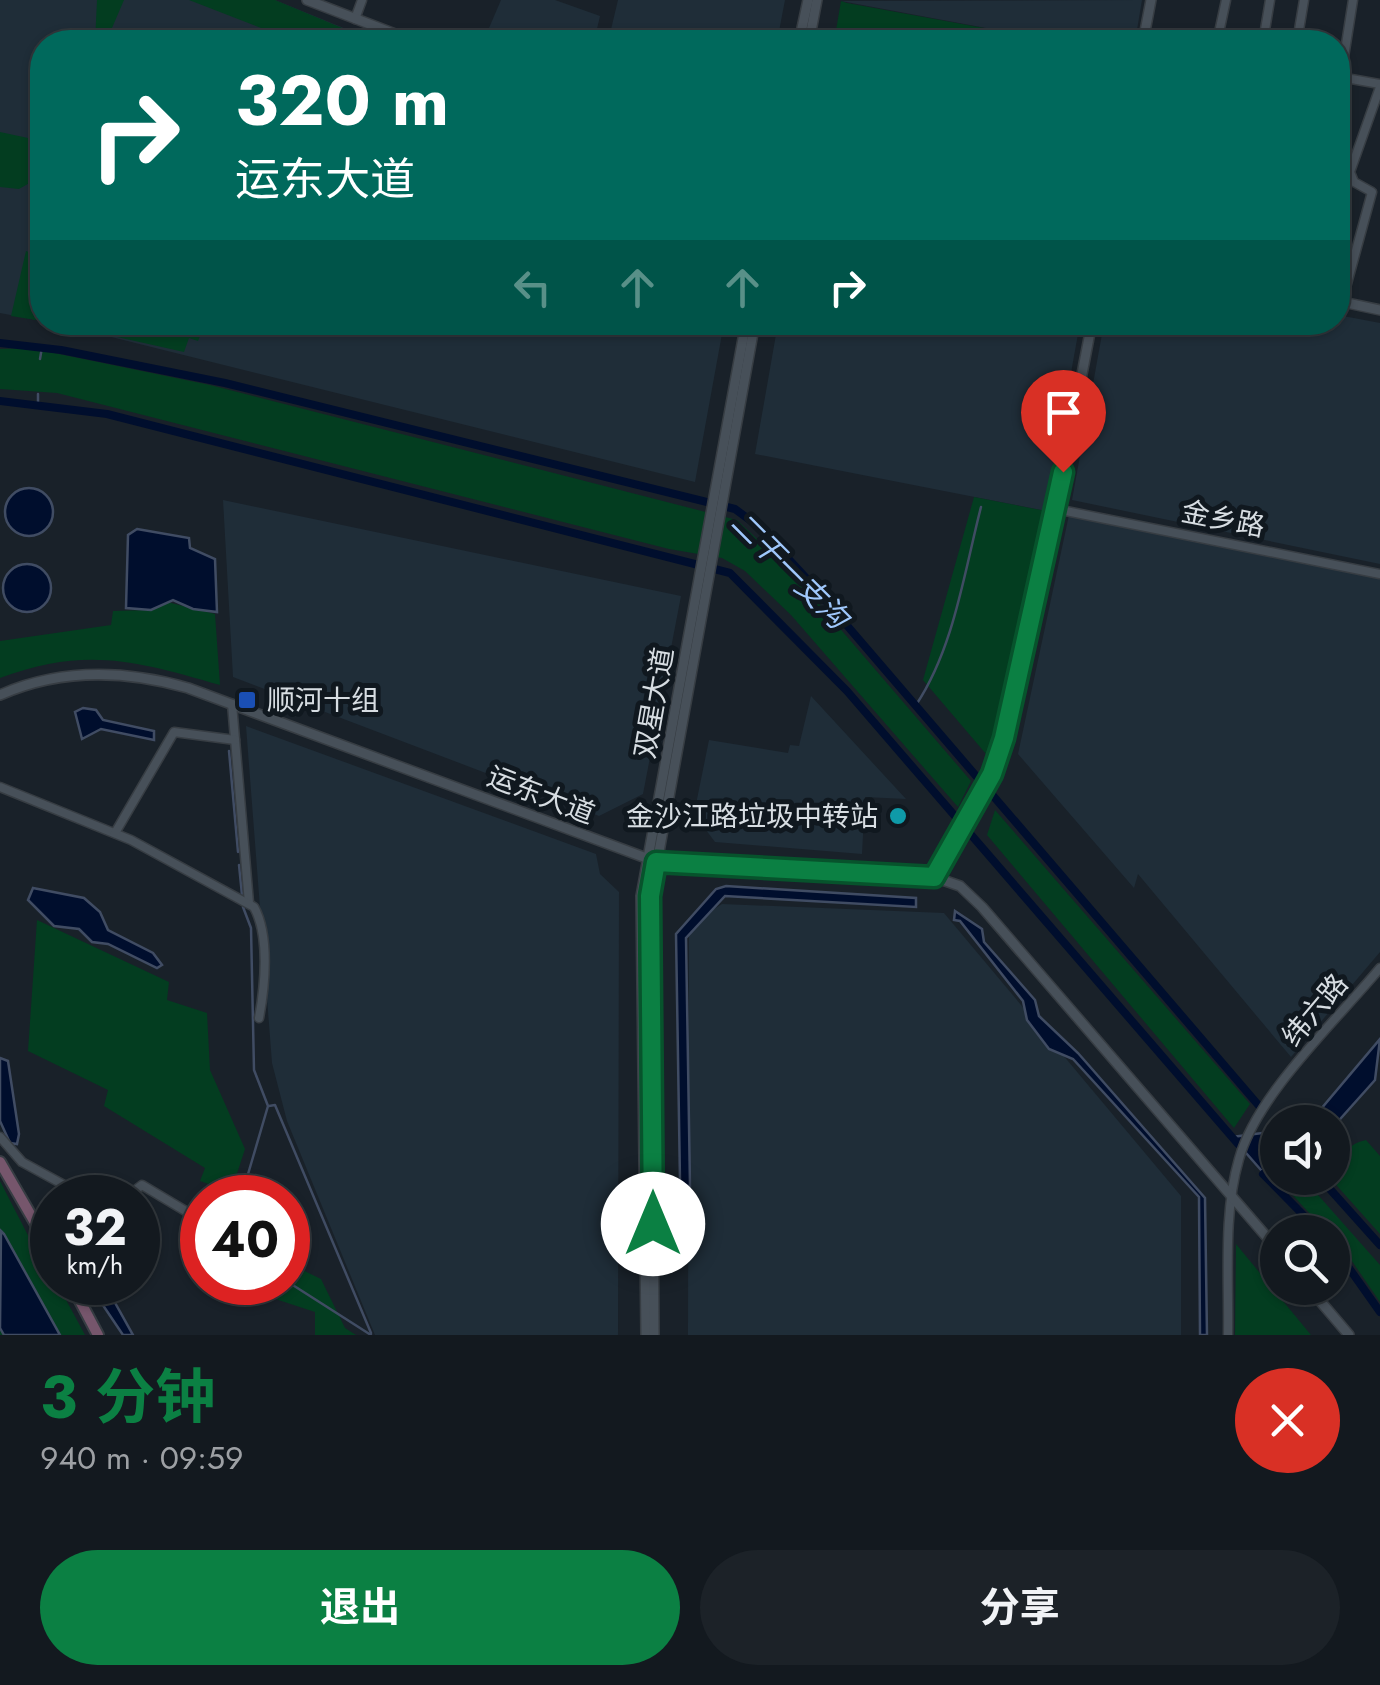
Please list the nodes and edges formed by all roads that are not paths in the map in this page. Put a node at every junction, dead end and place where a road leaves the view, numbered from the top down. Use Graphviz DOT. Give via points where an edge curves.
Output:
graph roads {
  1 [pos="307,0"];
  2 [pos="362,0"];
  3 [pos="808,0"];
  4 [pos="817,0"];
  5 [pos="1151,0"];
  6 [pos="1226,0"];
  7 [pos="1270,0"];
  8 [pos="1304,0"];
  9 [pos="1353,0"];
  10 [pos="355,19"];
  11 [pos="384,30"];
  12 [pos="802,30"];
  13 [pos="811,30"];
  14 [pos="1145,30"];
  15 [pos="1220,30"];
  16 [pos="1265,30"];
  17 [pos="1300,30"];
  18 [pos="1347,30"];
  19 [pos="1350,79"];
  20 [pos="1380,86"];
  21 [pos="1350,172"];
  22 [pos="1350,172"];
  23 [pos="1350,268"];
  24 [pos="1350,304"];
  25 [pos="1380,310"];
  26 [pos="744,335"];
  27 [pos="752,335"];
  28 [pos="1089,335"];
  29 [pos="719,490"];
  30 [pos="1056,509"];
  31 [pos="1380,574"];
  32 [pos="0,694"];
  33 [pos="232,704"];
  34 [pos="235,740"];
  35 [pos="0,787"];
  36 [pos="115,833"];
  37 [pos="652,860"];
  38 [pos="934,877"];
  39 [pos="249,904"];
  40 [pos="1380,968"];
  41 [pos="259,1018"];
  42 [pos="0,1137"];
  43 [pos="0,1162"];
  44 [pos="46,1175"];
  45 [pos="1234,1198"];
  46 [pos="30,1214"];
  47 [pos="1260,1229"];
  48 [pos="82,1305"];
  49 [pos="1323,1305"];
  50 [pos="98,1335"];
  51 [pos="646,1335"];
  52 [pos="654,1335"];
  53 [pos="1228,1335"];
  54 [pos="1349,1335"];
  1 -- 10 [label="street"];
  2 -- 10 [label="street"];
  3 -- 12 [label="street"];
  4 -- 13 [label="street"];
  5 -- 14 [label="street"];
  6 -- 15 [label="street"];
  7 -- 16 [label="street"];
  8 -- 17 [label="street"];
  9 -- 18 [label="street"];
  10 -- 11 [label="street"];
  19 -- 20 [label="street"];
  20 -- 22 [label="street"];
  21 -- 23 [label="street" via="1372,192"];
  24 -- 25 [label="street"];
  26 -- 29 [label="street"];
  27 -- 29 [label="street"];
  28 -- 30 [label="street"];
  29 -- 37 [label="street, 双星大道"];
  30 -- 31 [label="street, 金乡路"];
  30 -- 38 [label="street" via="992,774"];
  32 -- 33 [label="street, 运东大道" via="105,673 170,682"];
  33 -- 34 [label="street"];
  33 -- 37 [label="street, 运东大道"];
  34 -- 36 [label="street" via="174,732"];
  34 -- 39 [label="street"];
  35 -- 36 [label="street"];
  36 -- 39 [label="street"];
  37 -- 38 [label="street, 运东大道"];
  37 -- 51 [label="street, 双星大道" via="641,896"];
  37 -- 52 [label="street, 双星大道"];
  38 -- 45 [label="street, 运东大道" via="960,886 982,906"];
  39 -- 41 [label="street" via="260,920"];
  40 -- 45 [label="street, 纬六路" via="1268,1104 1245,1143"];
  42 -- 44 [label="street" via="22,1162"];
  43 -- 46 [label="main road"];
  45 -- 47 [label="street, 运东大道"];
  45 -- 53 [label="street"];
  48 -- 50 [label="main road"];
  49 -- 54 [label="street"];
}
